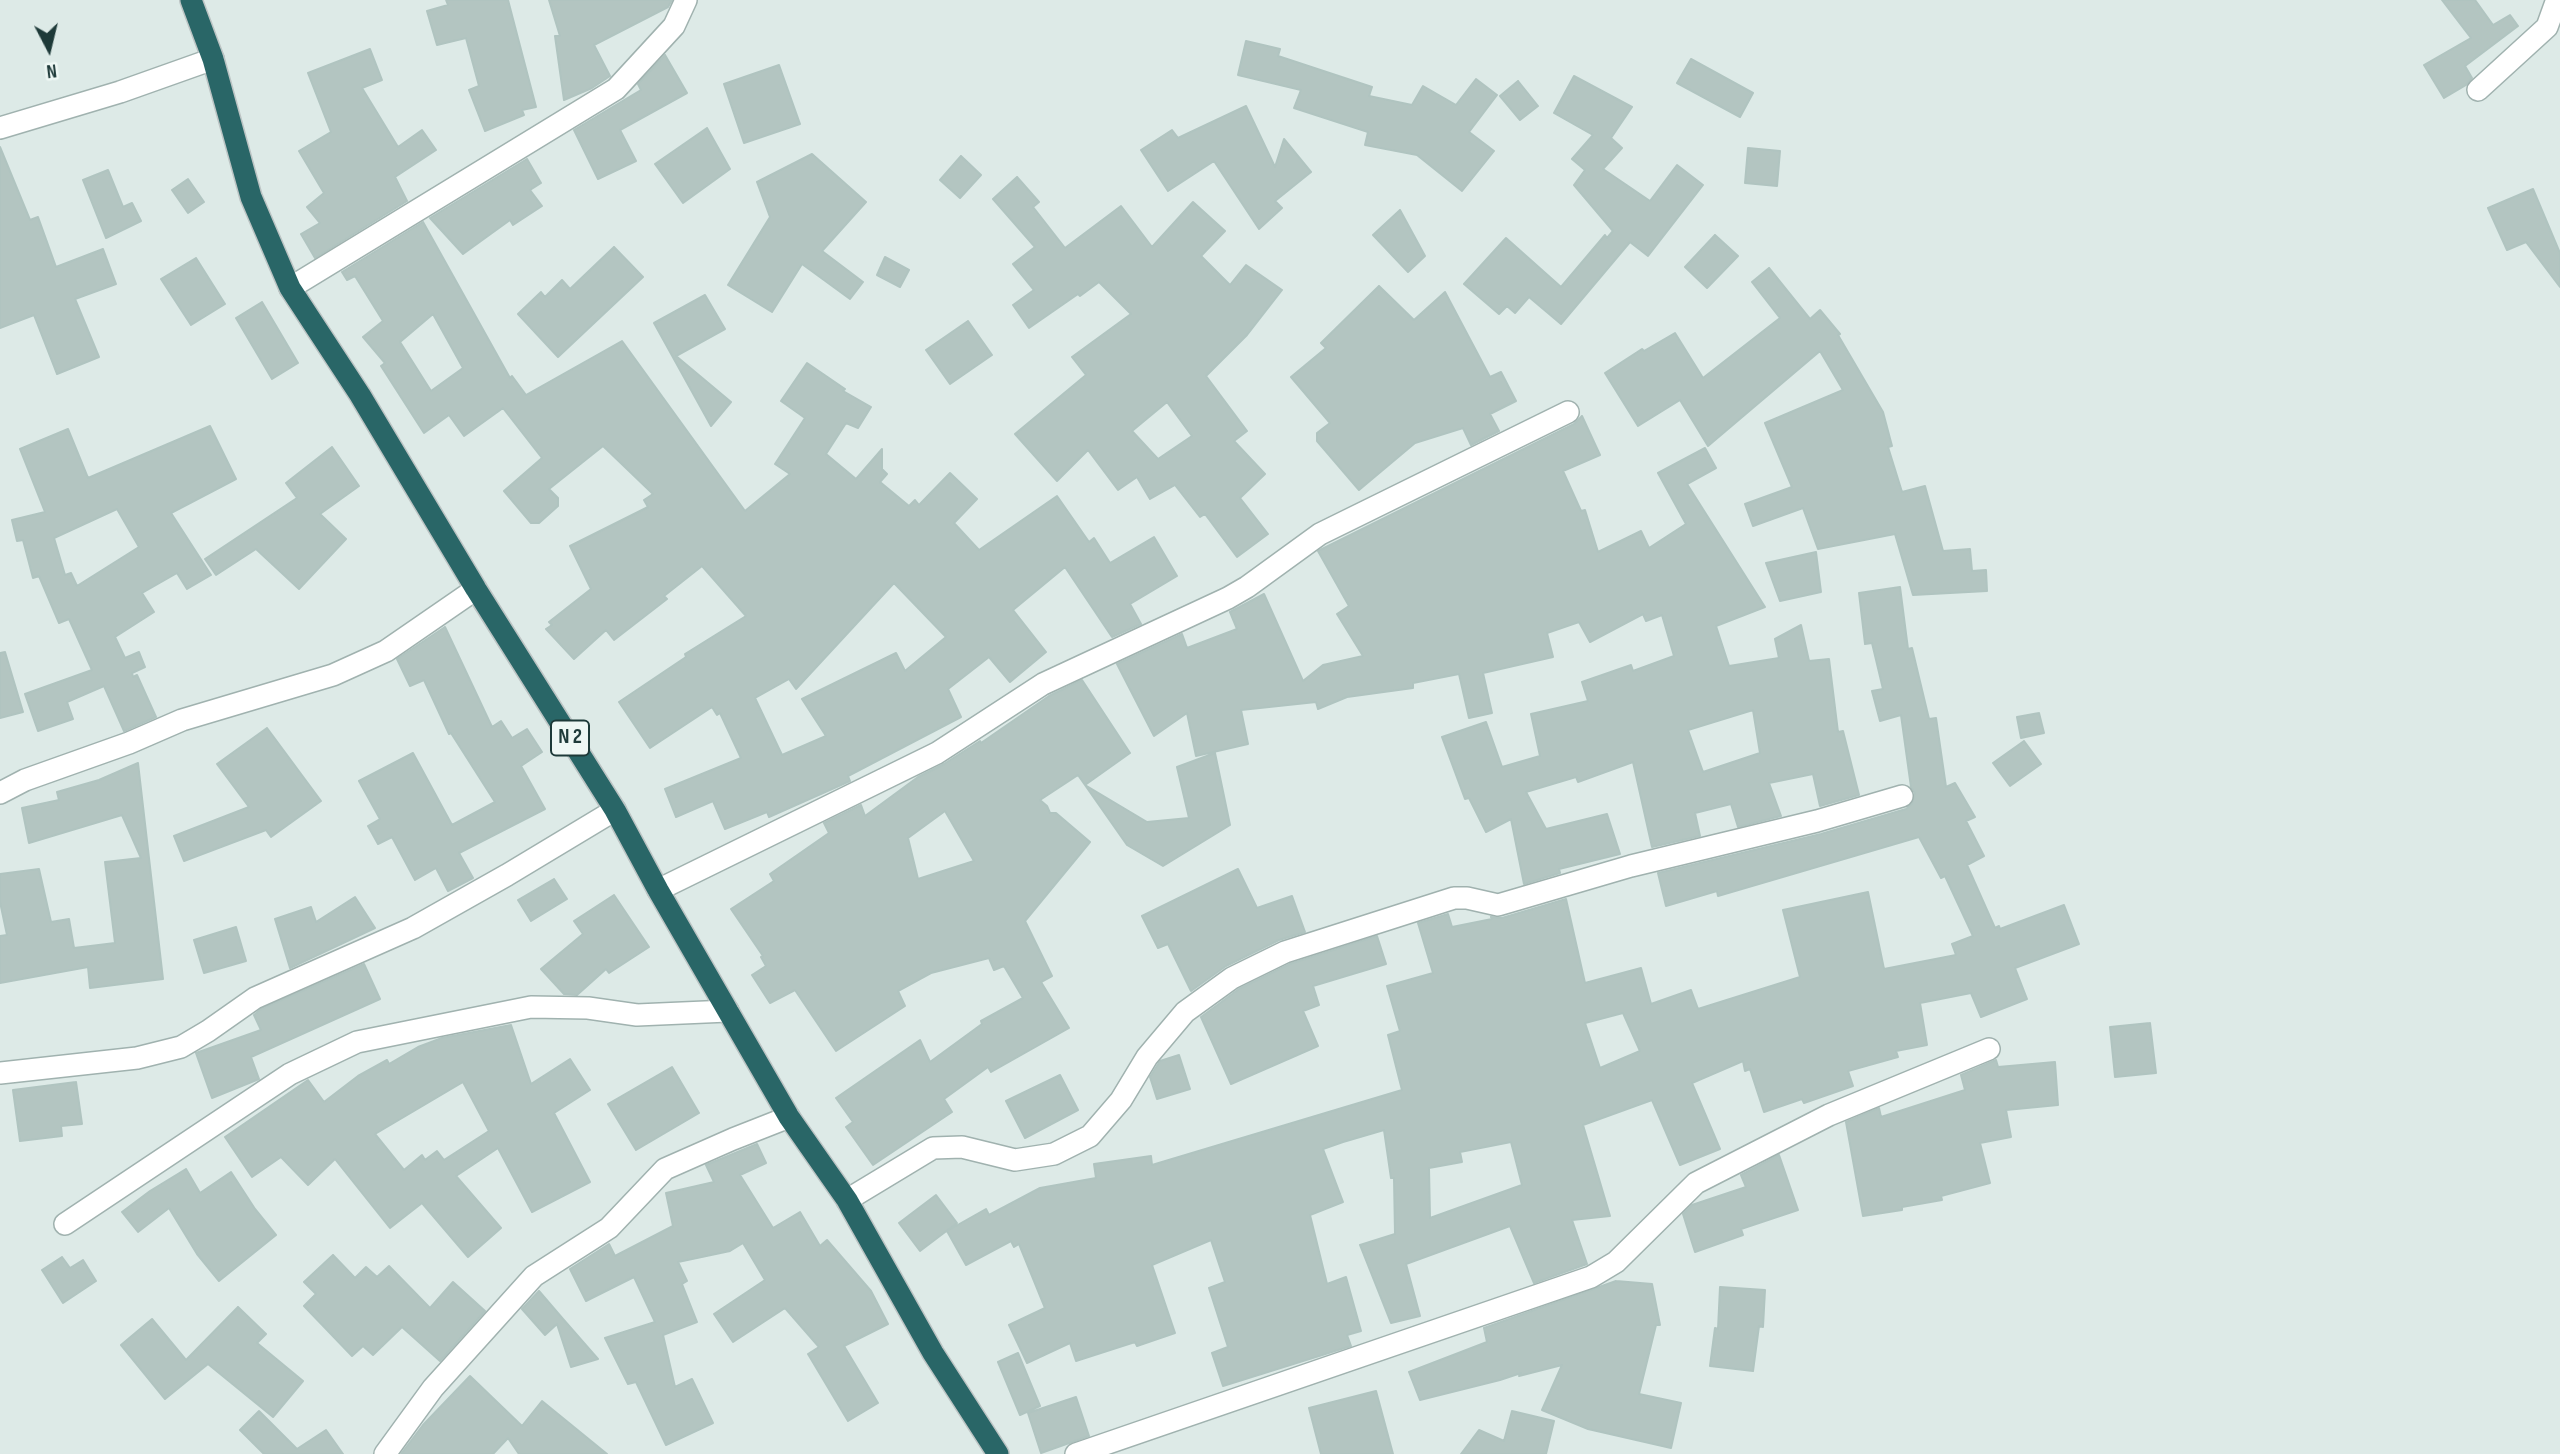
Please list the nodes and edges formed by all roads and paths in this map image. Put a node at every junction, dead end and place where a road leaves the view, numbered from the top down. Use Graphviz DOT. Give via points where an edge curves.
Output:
graph roads {
  1 [pos="191,0"];
  2 [pos="686,0"];
  3 [pos="2559,0"];
  4 [pos="213,59"];
  5 [pos="2477,90"];
  6 [pos="0,128"];
  7 [pos="290,288"];
  8 [pos="1568,412"];
  9 [pos="476,589"];
  10 [pos="0,793"];
  11 [pos="1902,796"];
  12 [pos="615,810"];
  13 [pos="658,890"];
  14 [pos="727,1011"];
  15 [pos="1989,1049"];
  16 [pos="0,1073"];
  17 [pos="789,1117"];
  18 [pos="847,1199"];
  19 [pos="65,1224"];
  20 [pos="385,1454"];
  21 [pos="998,1454"];
  22 [pos="1076,1454"];
  1 -- 4 [label="highway, N 2"];
  2 -- 7 [label="street" via="674,26 616,89"];
  3 -- 5 [label="street" via="2547,27"];
  4 -- 6 [label="street"];
  4 -- 7 [label="highway, N 2" via="251,197"];
  7 -- 9 [label="highway, N 2"];
  8 -- 13 [label="street" via="1320,534 1228,598 1043,684 937,753"];
  9 -- 10 [label="street" via="386,651 333,675 182,720"];
  9 -- 12 [label="highway, N 2"];
  11 -- 18 [label="street" via="1498,905 1454,898 1285,951 1233,978 1185,1012 1090,1136 1054,1154 1015,1160 962,1147 933,1148"];
  12 -- 13 [label="highway, N 2"];
  12 -- 16 [label="street" via="413,928 255,998 181,1046 137,1058"];
  13 -- 14 [label="highway, N 2"];
  14 -- 17 [label="highway, N 2"];
  14 -- 19 [label="street" via="636,1014 531,1007 357,1042 290,1074"];
  15 -- 22 [label="street" via="1829,1115 1696,1183 1616,1262 1591,1277"];
  17 -- 18 [label="highway, N 2"];
  17 -- 20 [label="street" via="665,1170 609,1228 534,1276 433,1388"];
  18 -- 21 [label="highway, N 2" via="933,1353"];
}
